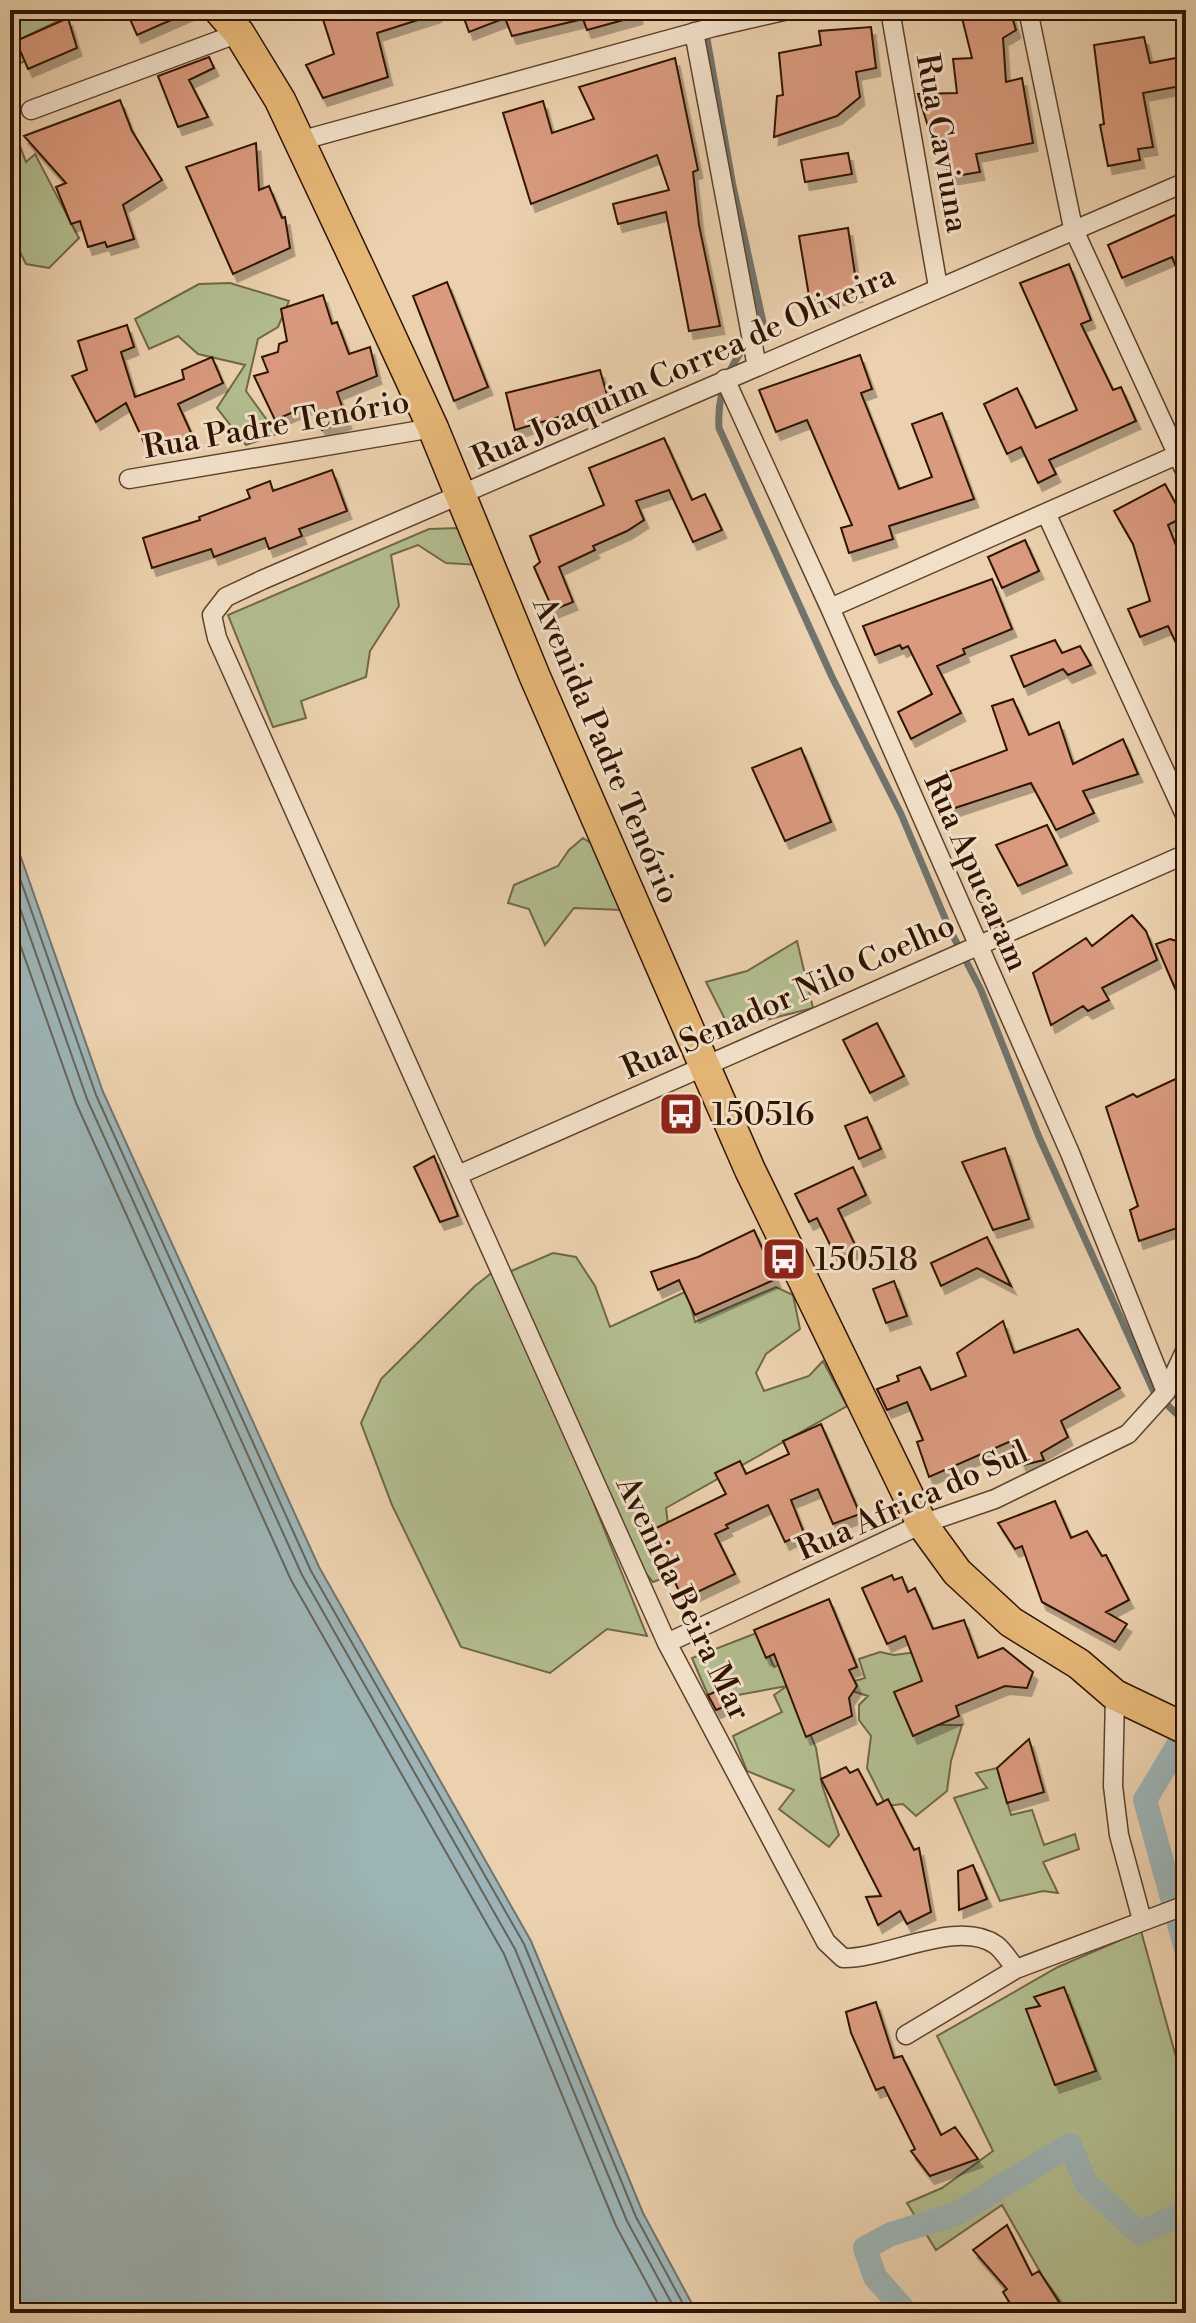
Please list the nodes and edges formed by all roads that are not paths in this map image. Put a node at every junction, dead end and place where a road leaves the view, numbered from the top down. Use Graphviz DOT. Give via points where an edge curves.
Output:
graph roads {
  1 [pos="219,10"];
  2 [pos="788,10"];
  3 [pos="890,10"];
  4 [pos="1028,10"];
  5 [pos="712,18"];
  6 [pos="694,32"];
  7 [pos="239,33"];
  8 [pos="31,110"];
  9 [pos="299,141"];
  10 [pos="1186,182"];
  11 [pos="1073,228"];
  12 [pos="938,287"];
  13 [pos="757,367"];
  14 [pos="725,379"];
  15 [pos="433,428"];
  16 [pos="1184,460"];
  17 [pos="129,479"];
  18 [pos="462,496"];
  19 [pos="1046,513"];
  20 [pos="830,608"];
  21 [pos="212,615"];
  22 [pos="1186,817"];
  23 [pos="1186,854"];
  24 [pos="976,946"];
  25 [pos="705,1065"];
  26 [pos="458,1175"];
  27 [pos="1186,1349"];
  28 [pos="1166,1392"];
  29 [pos="922,1524"];
  30 [pos="667,1643"];
  31 [pos="1115,1695"];
  32 [pos="1186,1729"];
  33 [pos="1186,1905"];
  34 [pos="1150,1917"];
  35 [pos="1016,1969"];
  36 [pos="906,2035"];
  1 -- 7 [label="main road, Avenida Padre Tenório"];
  2 -- 5 [label="street"];
  3 -- 12 [label="street, Rua Caviuna"];
  4 -- 11 [label="street"];
  5 -- 6 [label="street"];
  6 -- 9 [label="street"];
  6 -- 13 [label="street"];
  7 -- 8 [label="street"];
  7 -- 9 [label="main road, Avenida Padre Tenório"];
  9 -- 15 [label="main road, Avenida Padre Tenório"];
  10 -- 11 [label="street, Rua Joaquim Correa de Oliveira"];
  11 -- 12 [label="street, Rua Joaquim Correa de Oliveira"];
  11 -- 16 [label="street"];
  12 -- 13 [label="street, Rua Joaquim Correa de Oliveira"];
  13 -- 14 [label="street, Rua Joaquim Correa de Oliveira"];
  14 -- 18 [label="street, Rua Joaquim Correa de Oliveira"];
  14 -- 20 [label="street, Rua Apucaram"];
  15 -- 17 [label="street, Rua Padre Tenório"];
  15 -- 18 [label="main road, Avenida Padre Tenório"];
  16 -- 19 [label="street"];
  18 -- 21 [label="street, Rua Joaquim Correa de Oliveira" via="226,597"];
  18 -- 25 [label="main road, Avenida Padre Tenório" via="541,692"];
  19 -- 20 [label="street"];
  19 -- 22 [label="street"];
  20 -- 24 [label="street, Rua Apucaram"];
  21 -- 26 [label="street, Avenida Beira Mar" via="223,653"];
  23 -- 24 [label="street, Rua Senador Nilo Coelho"];
  24 -- 25 [label="street, Rua Senador Nilo Coelho"];
  24 -- 28 [label="street, Rua Apucaram" via="1070,1153"];
  25 -- 26 [label="street, Rua Senador Nilo Coelho"];
  25 -- 29 [label="main road, Avenida Padre Tenório" via="750,1170"];
  26 -- 30 [label="street, Avenida Beira Mar"];
  27 -- 28 [label="street, Rua Africa do Sul"];
  28 -- 29 [label="street, Rua Africa do Sul" via="1128,1434 995,1499"];
  29 -- 30 [label="street, Rua Africa do Sul"];
  29 -- 31 [label="main road, Avenida Padre Tenório" via="982,1598"];
  30 -- 35 [label="street, Avenida Beira Mar" via="826,1942 843,1958 864,1959 924,1940 972,1937 995,1945"];
  31 -- 32 [label="main road, Avenida Padre Tenório"];
  31 -- 34 [label="street" via="1113,1786 1119,1835"];
  33 -- 34 [label="street"];
  34 -- 35 [label="street"];
  35 -- 36 [label="street"];
}
